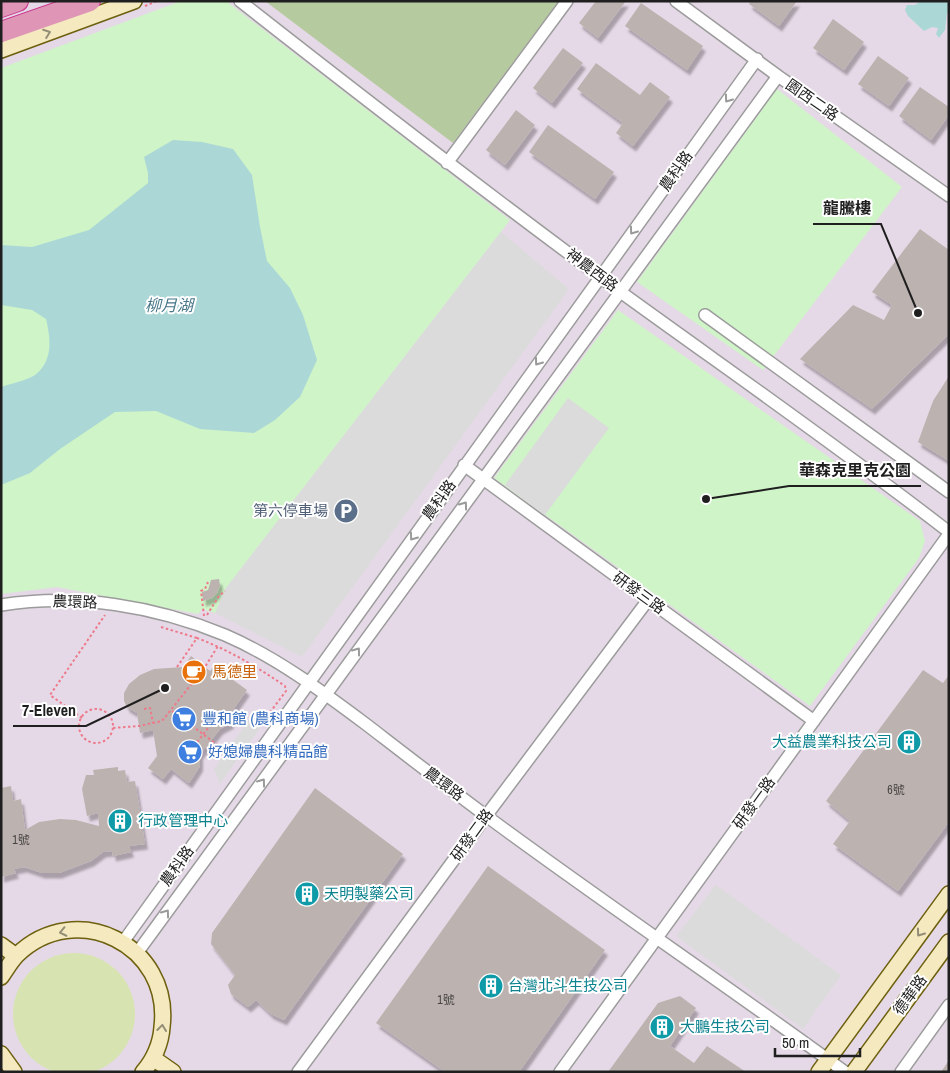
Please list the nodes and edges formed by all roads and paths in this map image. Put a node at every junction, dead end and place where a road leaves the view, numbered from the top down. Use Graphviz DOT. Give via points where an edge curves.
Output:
graph roads {
  1 [pos="18,1"];
  2 [pos="90,1"];
  3 [pos="134,1"];
  4 [pos="240,1"];
  5 [pos="567,1"];
  6 [pos="676,1"];
  7 [pos="1,7"];
  8 [pos="1,32"];
  9 [pos="1,50"];
  10 [pos="757,59"];
  11 [pos="778,76"];
  12 [pos="447,163"];
  13 [pos="949,196"];
  14 [pos="600,275"];
  15 [pos="620,291"];
  16 [pos="705,315"];
  17 [pos="464,466"];
  18 [pos="483,479"];
  19 [pos="949,492"];
  20 [pos="949,533"];
  21 [pos="208,582"];
  22 [pos="648,600"];
  23 [pos="1,605"];
  24 [pos="113,616"];
  25 [pos="206,616"];
  26 [pos="155,625"];
  27 [pos="197,638"];
  28 [pos="218,646"];
  29 [pos="177,667"];
  30 [pos="309,682"];
  31 [pos="326,694"];
  32 [pos="144,709"];
  33 [pos="172,711"];
  34 [pos="82,718"];
  35 [pos="215,719"];
  36 [pos="814,721"];
  37 [pos="153,723"];
  38 [pos="262,723"];
  39 [pos="113,728"];
  40 [pos="204,734"];
  41 [pos="223,748"];
  42 [pos="192,750"];
  43 [pos="486,816"];
  44 [pos="949,894"];
  45 [pos="657,937"];
  46 [pos="123,942"];
  47 [pos="949,942"];
  48 [pos="1,945"];
  49 [pos="137,952"];
  50 [pos="16,956"];
  51 [pos="1,977"];
  52 [pos="949,1005"];
  53 [pos="1,1054"];
  54 [pos="153,1058"];
  55 [pos="824,1066"];
  56 [pos="14,1072"];
  57 [pos="143,1072"];
  58 [pos="174,1072"];
  59 [pos="298,1072"];
  60 [pos="560,1072"];
  61 [pos="845,1072"];
  62 [pos="854,1072"];
  63 [pos="901,1072"];
  1 -- 7 [label="highway"];
  2 -- 8 [label="highway"];
  9 -- 3 [label="street, one-way"];
  4 -- 12 [label="street, 神農西路"];
  5 -- 12 [label="street"];
  6 -- 10 [label="street, 園西二路"];
  10 -- 11 [label="street, 園西二路"];
  10 -- 14 [label="street, 農科路, one-way"];
  11 -- 13 [label="street, 園西二路"];
  11 -- 15 [label="street, 農科路"];
  12 -- 14 [label="street, 神農西路"];
  14 -- 15 [label="street, 神農西路"];
  14 -- 17 [label="street, 農科路, one-way"];
  15 -- 18 [label="street, 農科路"];
  15 -- 20 [label="street, 神農西路" via="807,424"];
  16 -- 19 [label="street"];
  17 -- 18 [label="street, 研發三路"];
  17 -- 30 [label="street, 農科路, one-way"];
  18 -- 22 [label="street, 研發三路"];
  31 -- 18 [label="street, 農科路, one-way"];
  20 -- 36 [label="street, 研發一路"];
  21 -- 25 [label="path" via="201,591"];
  22 -- 36 [label="street, 研發三路"];
  22 -- 43 [label="street, 研發二路"];
  23 -- 30 [label="street, 農環路" via="60,600 95,602 164,614 226,636"];
  24 -- 34 [label="path" via="105,615 50,695"];
  26 -- 27 [label="path"];
  27 -- 28 [label="path"];
  27 -- 29 [label="path"];
  28 -- 33 [label="path"];
  28 -- 38 [label="path" via="285,686 284,694"];
  30 -- 31 [label="street, 農環路"];
  30 -- 46 [label="street, 農科路"];
  31 -- 43 [label="street, 農環路"];
  49 -- 31 [label="street, 農科路, one-way"];
  32 -- 37 [label="path" via="150,708"];
  33 -- 37 [label="path" via="162,721"];
  33 -- 40 [label="path"];
  34 -- 39 [label="path" via="92,710 103,711 111,718"];
  34 -- 39 [label="path" via="80,732 92,743 108,739"];
  35 -- 40 [label="path"];
  36 -- 45 [label="street, 研發一路"];
  37 -- 39 [label="path"];
  40 -- 41 [label="path"];
  40 -- 42 [label="path"];
  43 -- 45 [label="street, 農環路"];
  43 -- 59 [label="street, 研發二路"];
  44 -- 55 [label="street, one-way"];
  45 -- 55 [label="street, 農環路"];
  45 -- 60 [label="street, 研發一路"];
  46 -- 49 [label="street"];
  46 -- 50 [label="street, one-way" via="96,931 67,930 39,938"];
  47 -- 62 [label="street, 德華路"];
  48 -- 50 [label="street"];
  54 -- 49 [label="street, one-way" via="164,1014 161,991"];
  50 -- 51 [label="street"];
  52 -- 63 [label="street"];
  53 -- 56 [label="street"];
  54 -- 57 [label="street"];
  54 -- 58 [label="street"];
  55 -- 61 [label="street, 農環路"];
}
